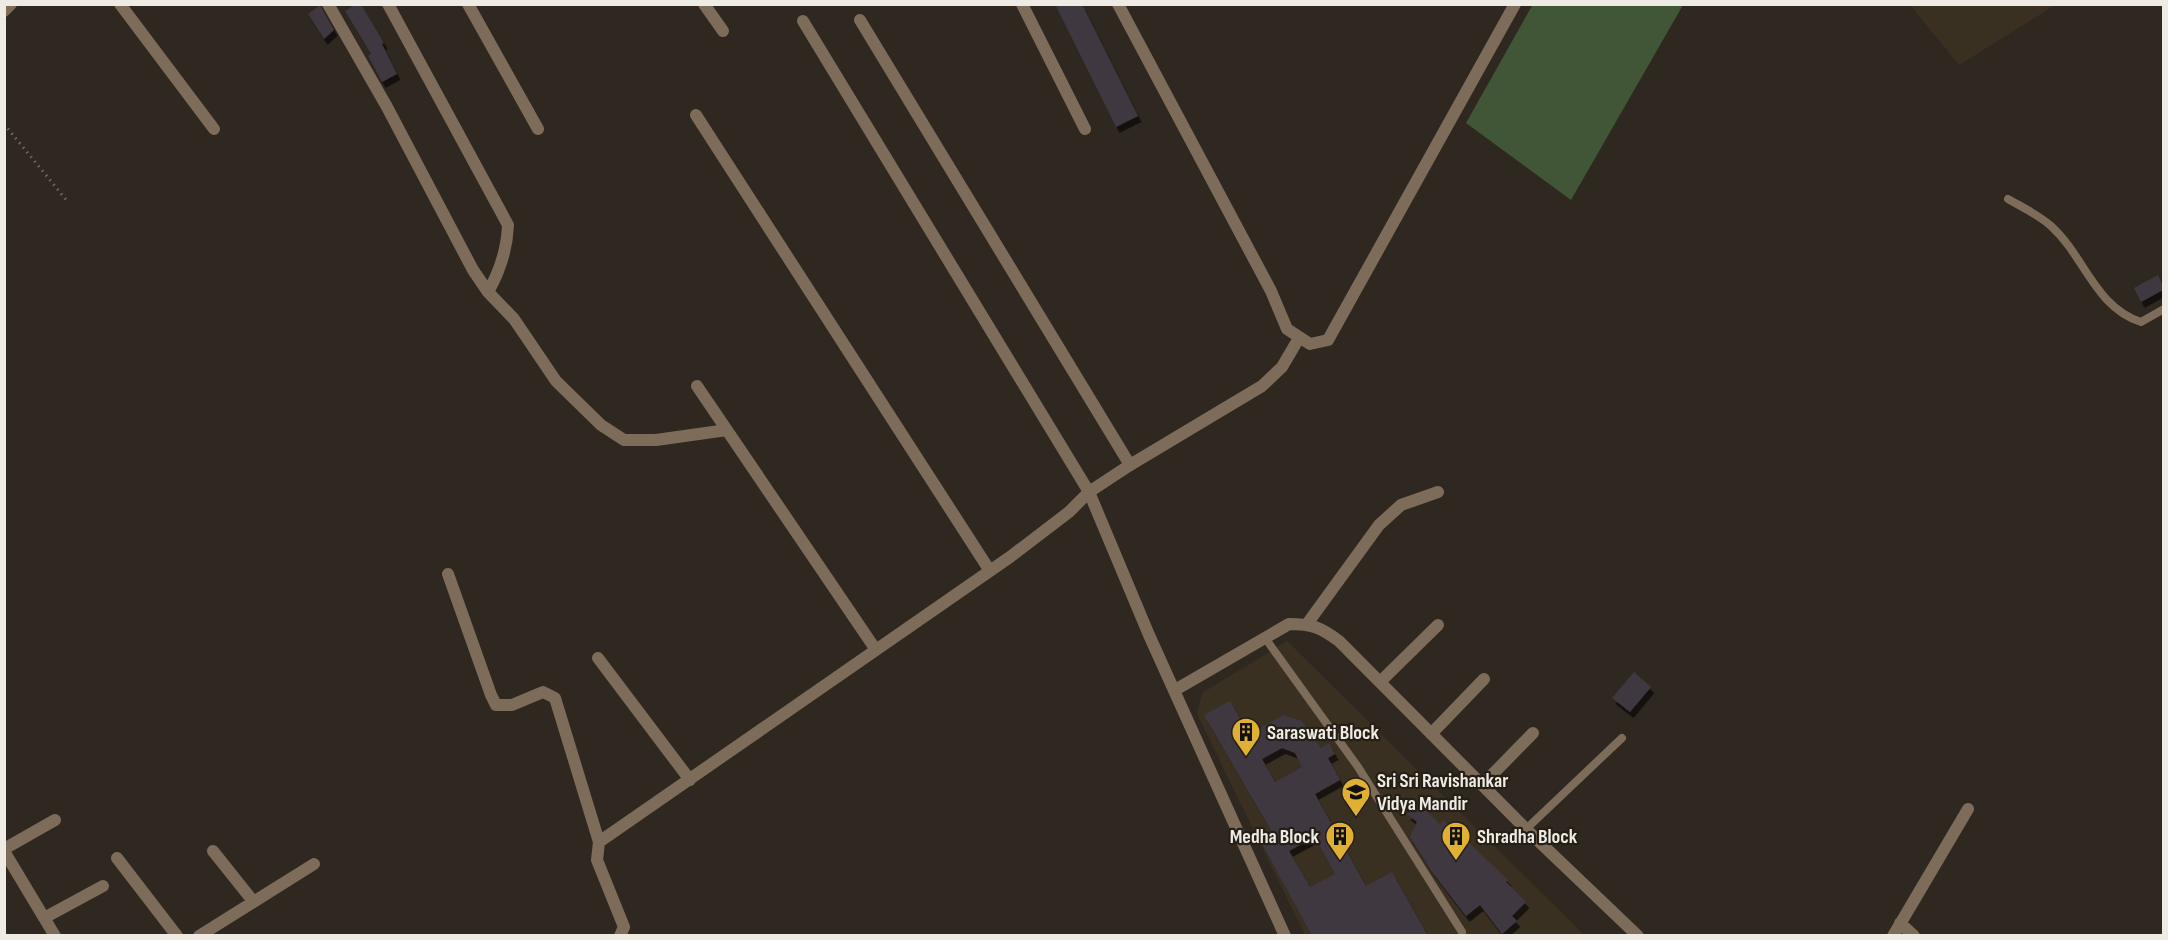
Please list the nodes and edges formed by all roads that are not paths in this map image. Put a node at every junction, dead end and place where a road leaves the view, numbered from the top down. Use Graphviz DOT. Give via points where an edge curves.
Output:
graph roads {
  1 [pos="11,4"];
  2 [pos="120,4"];
  3 [pos="328,4"];
  4 [pos="388,4"];
  5 [pos="468,4"];
  6 [pos="704,4"];
  7 [pos="1022,4"];
  8 [pos="1118,4"];
  9 [pos="1515,4"];
  10 [pos="4,11"];
  11 [pos="860,20"];
  12 [pos="803,21"];
  13 [pos="723,31"];
  14 [pos="696,115"];
  15 [pos="214,129"];
  16 [pos="538,129"];
  17 [pos="1085,129"];
  18 [pos="2008,199"];
  19 [pos="489,292"];
  20 [pos="2163,309"];
  21 [pos="1299,338"];
  22 [pos="697,386"];
  23 [pos="727,430"];
  24 [pos="1130,465"];
  25 [pos="1089,492"];
  26 [pos="1438,492"];
  27 [pos="990,571"];
  28 [pos="448,574"];
  29 [pos="1307,624"];
  30 [pos="1438,625"];
  31 [pos="1265,638"];
  32 [pos="876,650"];
  33 [pos="598,658"];
  34 [pos="1484,679"];
  35 [pos="1380,682"];
  36 [pos="1175,690"];
  37 [pos="1533,733"];
  38 [pos="1431,734"];
  39 [pos="1622,738"];
  40 [pos="690,780"];
  41 [pos="1482,785"];
  42 [pos="1968,809"];
  43 [pos="55,820"];
  44 [pos="1526,829"];
  45 [pos="599,842"];
  46 [pos="4,850"];
  47 [pos="213,851"];
  48 [pos="117,858"];
  49 [pos="314,864"];
  50 [pos="103,886"];
  51 [pos="254,901"];
  52 [pos="44,918"];
  53 [pos="1900,923"];
  54 [pos="1462,932"];
  55 [pos="55,936"];
  56 [pos="177,936"];
  57 [pos="199,936"];
  58 [pos="620,936"];
  59 [pos="1285,936"];
  60 [pos="1638,936"];
  61 [pos="1893,936"];
  62 [pos="1914,936"];
  1 -- 10 [label="street"];
  2 -- 15 [label="street"];
  3 -- 19 [label="street" via="473,270"];
  4 -- 19 [label="street" via="508,225 507,244"];
  5 -- 16 [label="street"];
  6 -- 13 [label="street"];
  7 -- 17 [label="street"];
  8 -- 21 [label="street" via="1271,291 1287,329"];
  9 -- 21 [label="street" via="1328,340 1310,344"];
  11 -- 24 [label="street"];
  12 -- 25 [label="street"];
  14 -- 27 [label="street"];
  18 -- 20 [label="lane" via="2051,226 2110,306 2141,322"];
  19 -- 23 [label="street" via="514,319 556,381 601,425 624,440 656,440"];
  21 -- 24 [label="street" via="1282,367 1262,386"];
  22 -- 23 [label="street"];
  23 -- 32 [label="street"];
  24 -- 25 [label="street"];
  25 -- 27 [label="street" via="1069,512"];
  25 -- 36 [label="street"];
  26 -- 29 [label="street" via="1401,505 1378,525"];
  27 -- 32 [label="street"];
  28 -- 45 [label="street" via="496,705 512,705 543,692 555,698"];
  29 -- 31 [label="street" via="1289,624"];
  29 -- 35 [label="street" via="1322,628 1339,641"];
  30 -- 35 [label="street"];
  31 -- 36 [label="street"];
  31 -- 54 [label="lane" via="1358,767"];
  32 -- 40 [label="street"];
  33 -- 40 [label="street"];
  34 -- 38 [label="street"];
  35 -- 38 [label="street"];
  36 -- 59 [label="street"];
  37 -- 41 [label="street"];
  38 -- 41 [label="street"];
  39 -- 44 [label="lane"];
  40 -- 45 [label="street"];
  41 -- 44 [label="street"];
  42 -- 53 [label="street"];
  43 -- 46 [label="street"];
  44 -- 60 [label="street"];
  45 -- 58 [label="street" via="597,860 624,927"];
  46 -- 52 [label="street"];
  47 -- 51 [label="street"];
  48 -- 56 [label="street"];
  49 -- 51 [label="street"];
  50 -- 52 [label="street"];
  51 -- 57 [label="street"];
  52 -- 55 [label="street"];
  53 -- 61 [label="street"];
  53 -- 62 [label="street"];
}
